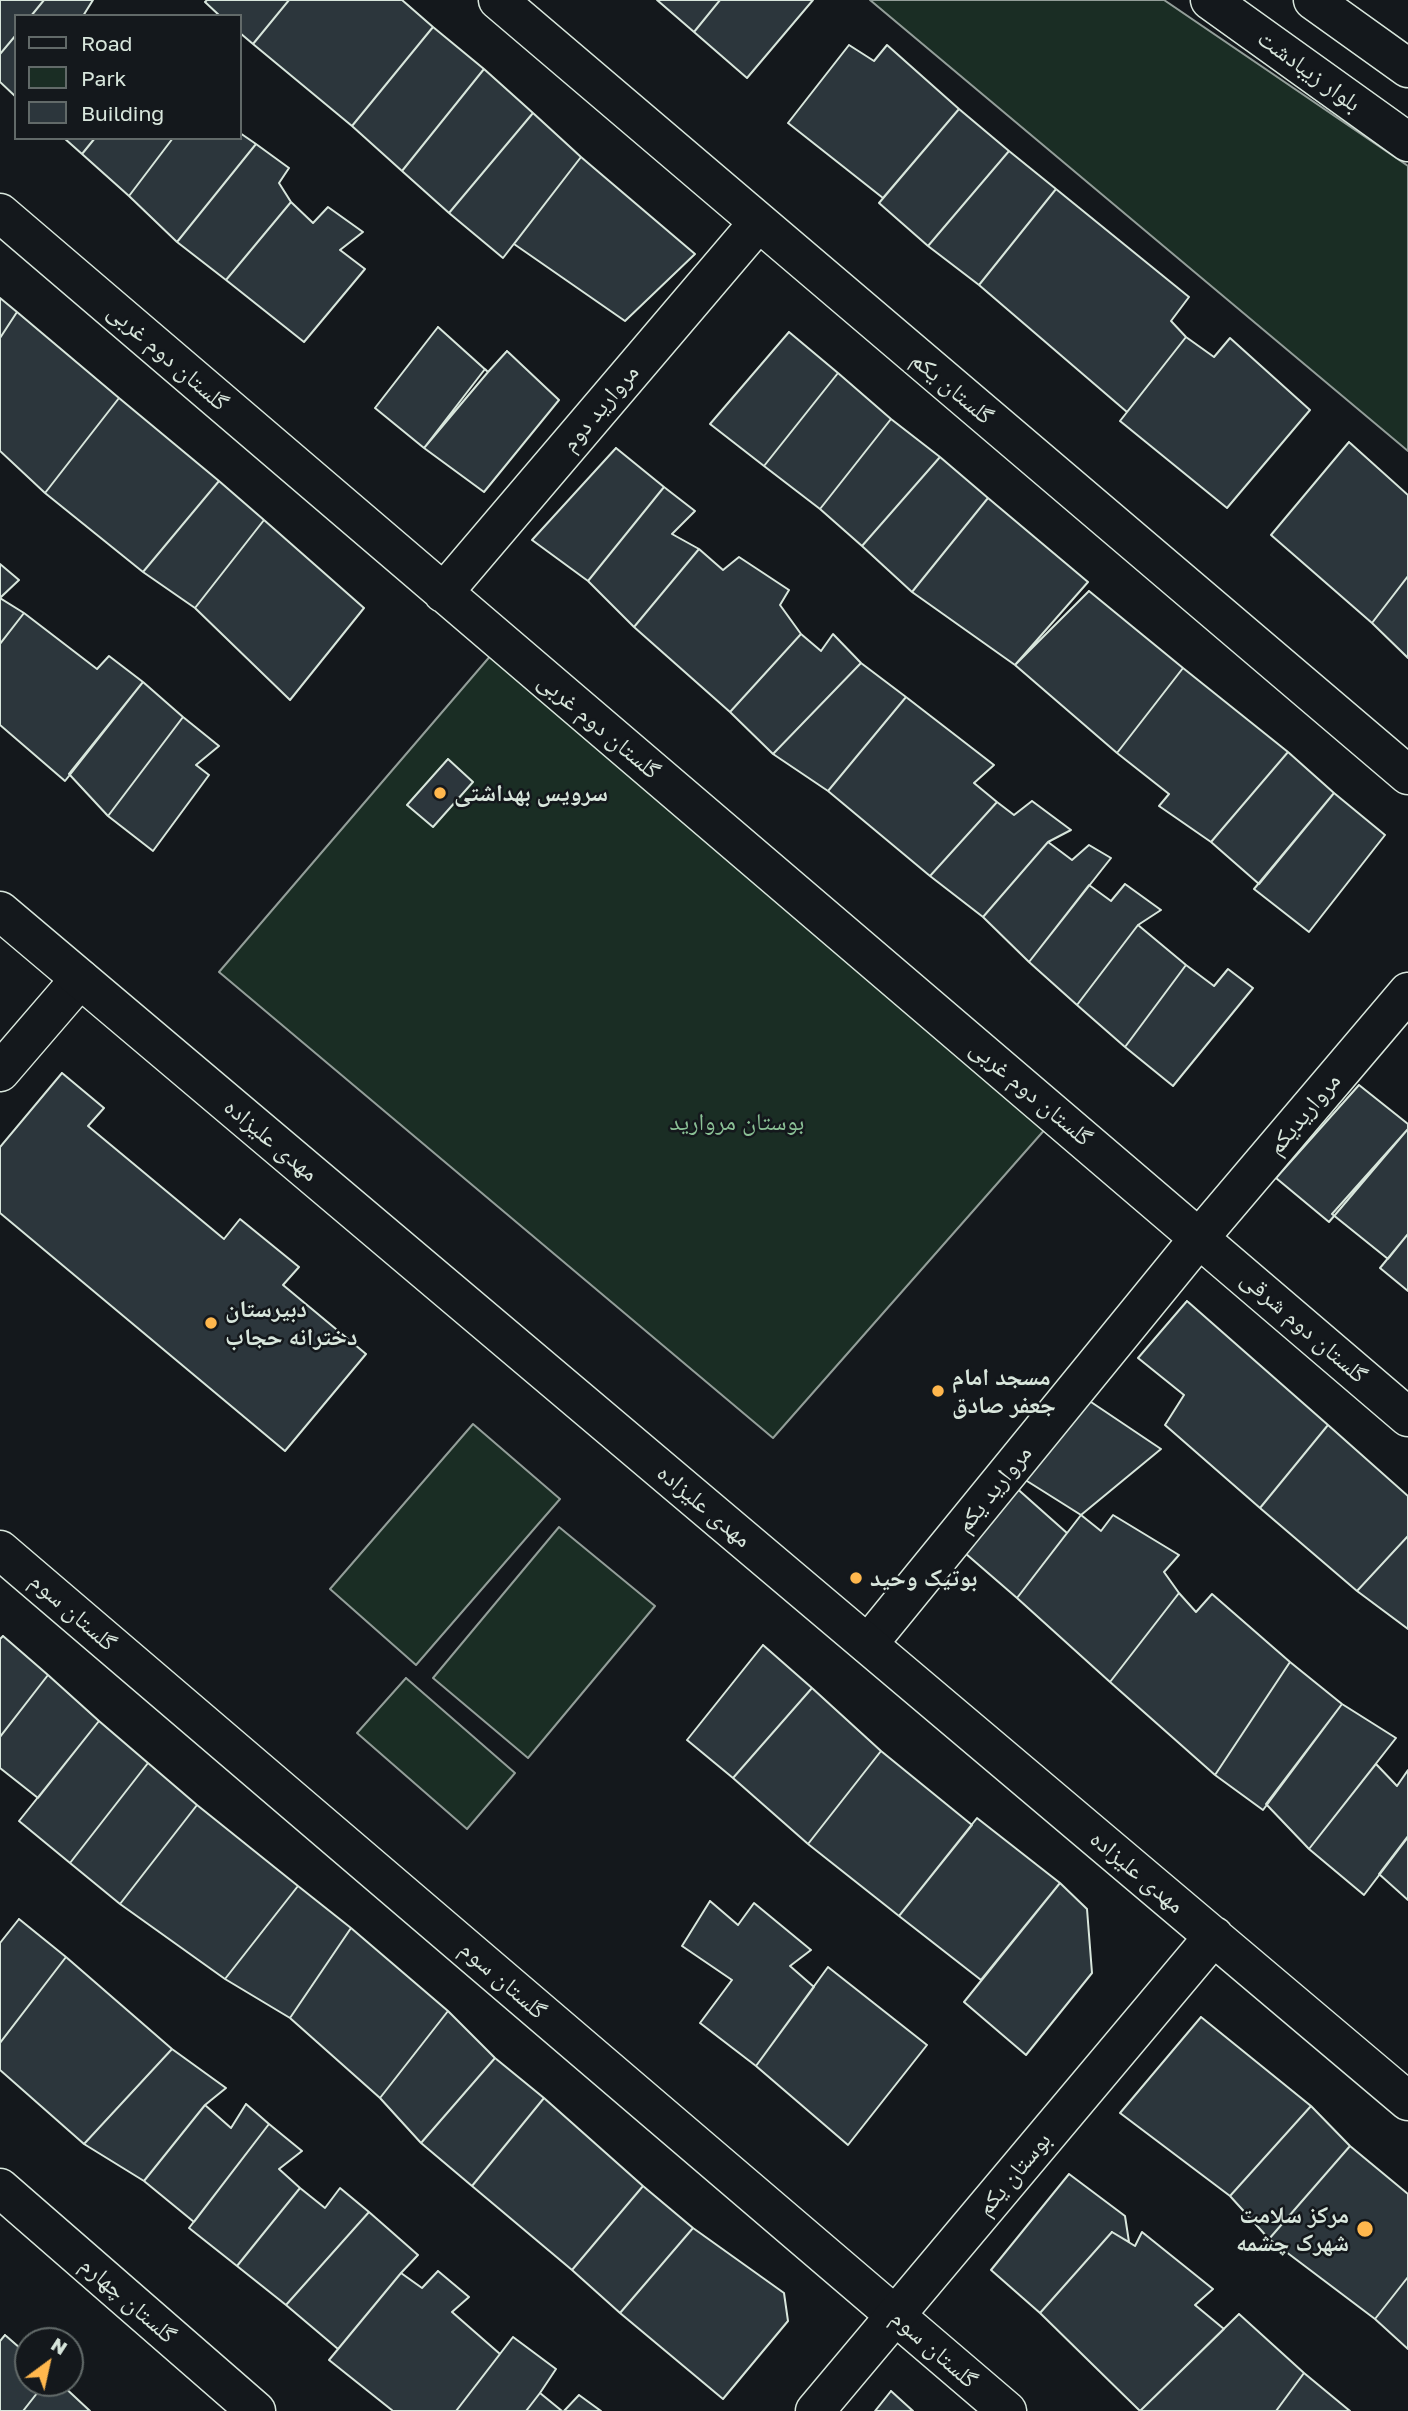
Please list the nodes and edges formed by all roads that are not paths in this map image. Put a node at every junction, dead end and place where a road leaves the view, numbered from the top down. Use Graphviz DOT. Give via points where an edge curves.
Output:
graph roads {
  1 [pos="498,0"];
  2 [pos="1210,0"];
  3 [pos="1313,0"];
  4 [pos="1408,68"];
  5 [pos="1408,142"];
  6 [pos="0,213"];
  7 [pos="758,223"];
  8 [pos="443,593"];
  9 [pos="1408,775"];
  10 [pos="0,911"];
  11 [pos="80,979"];
  12 [pos="1408,992"];
  13 [pos="0,1072"];
  14 [pos="1200,1237"];
  15 [pos="1408,1417"];
  16 [pos="0,1550"];
  17 [pos="868,1644"];
  18 [pos="1214,1936"];
  19 [pos="1408,2101"];
  20 [pos="0,2188"];
  21 [pos="895,2315"];
  22 [pos="256,2411"];
  23 [pos="815,2411"];
  24 [pos="1007,2411"];
  1 -- 7 [label="street, گلستان یکم"];
  2 -- 5 [label="street, بلوار زیبادشت"];
  3 -- 4 [label="street"];
  6 -- 8 [label="street, گلستان دوم غربی"];
  7 -- 8 [label="street, مروارید دوم"];
  7 -- 9 [label="street, گلستان یکم"];
  8 -- 14 [label="street, گلستان دوم غربی"];
  10 -- 11 [label="street, مهدی علیزاده"];
  11 -- 13 [label="street"];
  11 -- 17 [label="street, مهدی علیزاده"];
  12 -- 14 [label="street, مرواریدیکم"];
  14 -- 15 [label="street, گلستان دوم شرقی"];
  14 -- 17 [label="street, مروارید یکم"];
  16 -- 21 [label="street, گلستان سوم"];
  17 -- 18 [label="street, مهدی علیزاده"];
  18 -- 19 [label="street, مهدی علیزاده"];
  18 -- 21 [label="street, بوستان یکم"];
  20 -- 22 [label="street, گلستان چهارم"];
  21 -- 23 [label="street, بوستان یکم"];
  21 -- 24 [label="street, گلستان سوم"];
}
